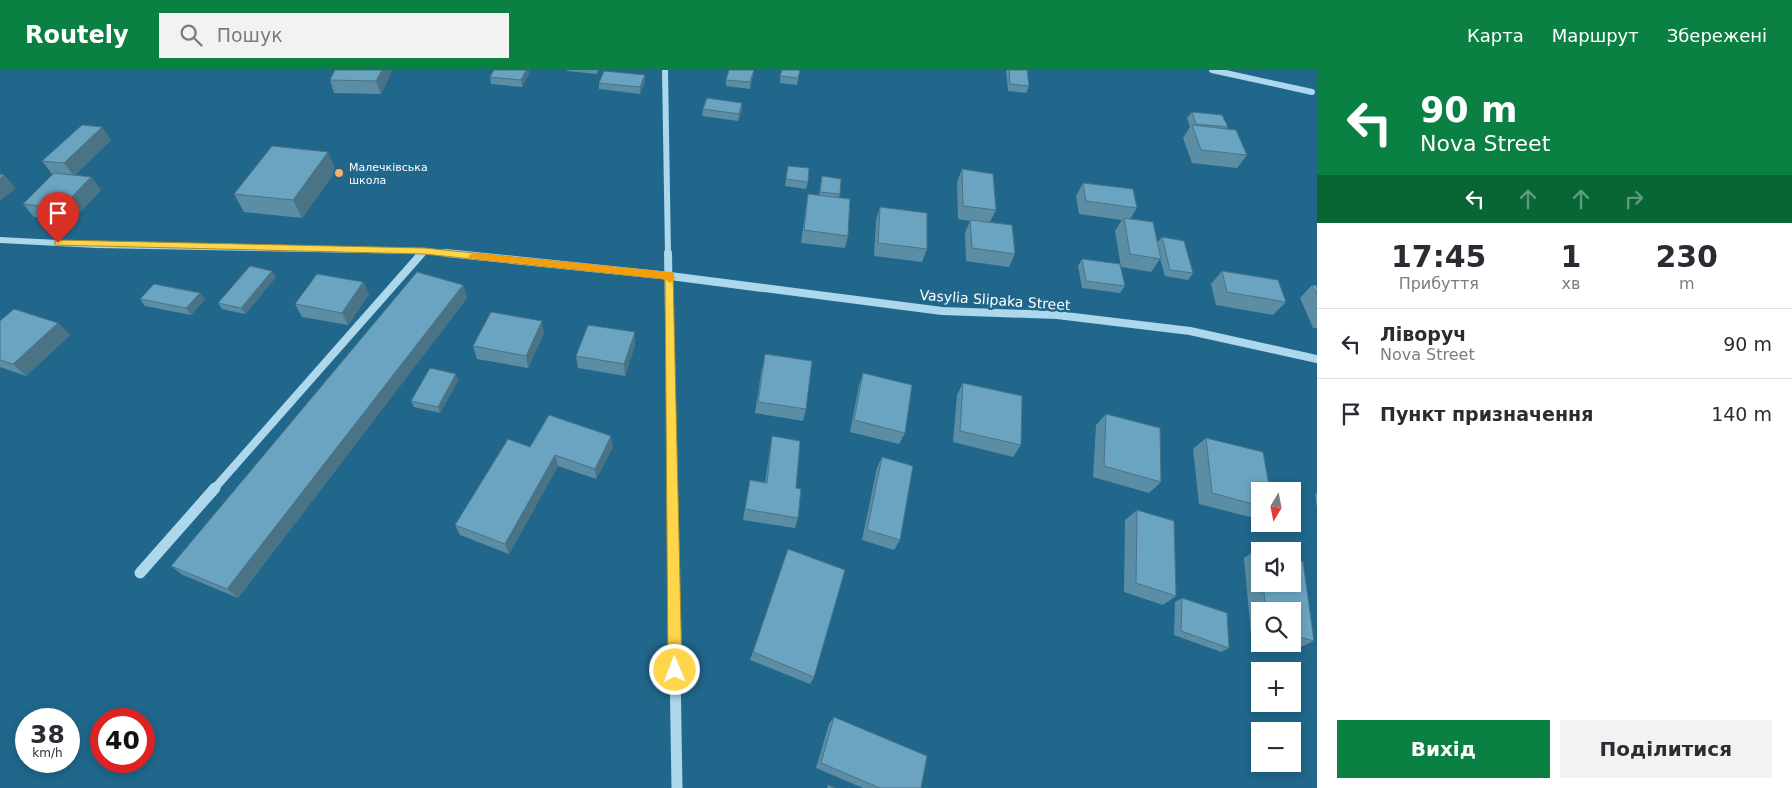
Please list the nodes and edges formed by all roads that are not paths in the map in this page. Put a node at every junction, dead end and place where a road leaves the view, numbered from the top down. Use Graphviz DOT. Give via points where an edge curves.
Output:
graph roads {
  1 [pos="665,70"];
  2 [pos="1212,70"];
  3 [pos="1312,92"];
  4 [pos="0,240"];
  5 [pos="424,251"];
  6 [pos="670,276"];
  7 [pos="1317,359"];
  8 [pos="140,573"];
  9 [pos="677,788"];
  1 -- 6 [label="street"];
  2 -- 3 [label="street"];
  4 -- 5 [label="street, Vasylia Slipaka Street"];
  5 -- 6 [label="street, Vasylia Slipaka Street"];
  5 -- 8 [label="street"];
  6 -- 7 [label="street, Vasylia Slipaka Street" via="942,311 1057,315 1190,331"];
  6 -- 9 [label="street"];
}
